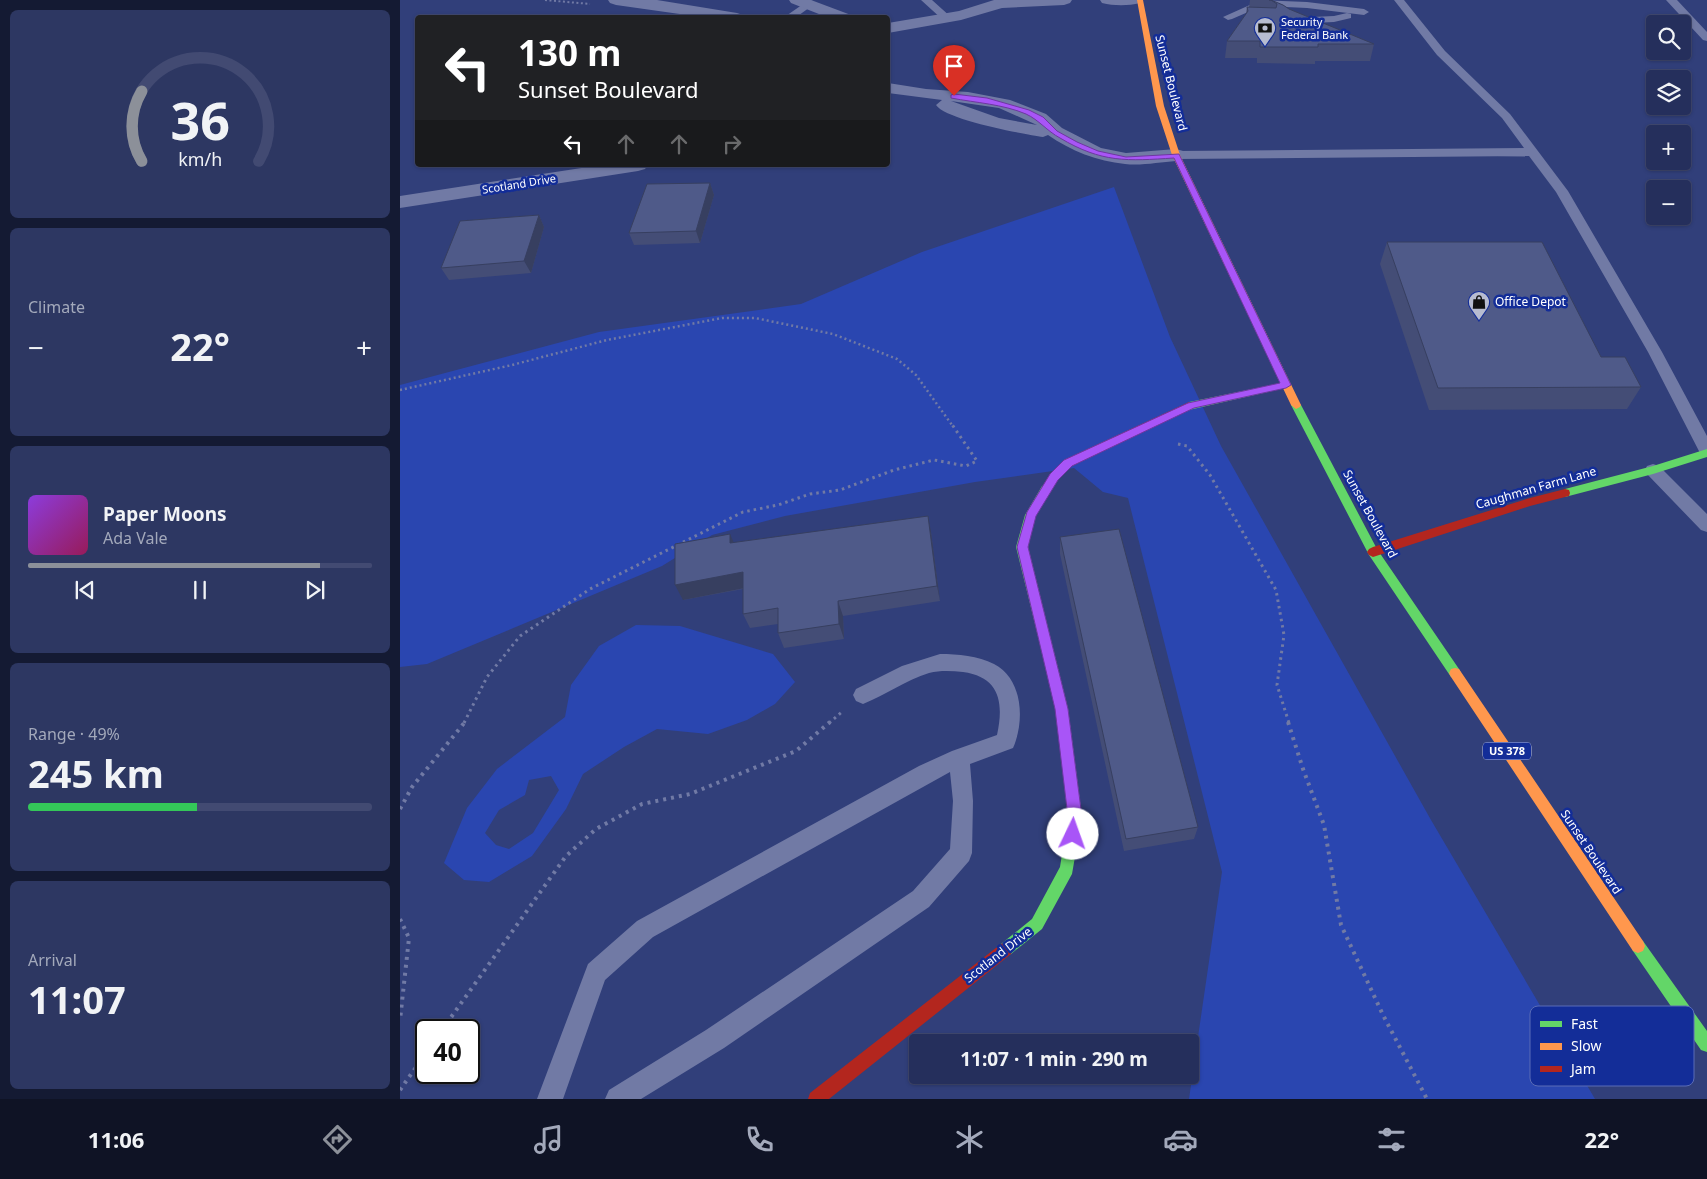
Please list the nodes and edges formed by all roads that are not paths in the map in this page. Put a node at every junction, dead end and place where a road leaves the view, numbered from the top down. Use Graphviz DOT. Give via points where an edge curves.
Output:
graph roads {
  1 [pos="616,0"];
  2 [pos="926,0"];
  3 [pos="1064,0"];
  4 [pos="1108,0"];
  5 [pos="1134,0"];
  6 [pos="1140,0"];
  7 [pos="1400,0"];
  8 [pos="1672,0"];
  9 [pos="803,1"];
  10 [pos="721,15"];
  11 [pos="791,15"];
  12 [pos="837,15"];
  13 [pos="1286,15"];
  14 [pos="1228,17"];
  15 [pos="947,18"];
  16 [pos="890,27"];
  17 [pos="1707,38"];
  18 [pos="890,88"];
  19 [pos="1534,152"];
  20 [pos="1176,155"];
  21 [pos="625,167"];
  22 [pos="400,202"];
  23 [pos="1286,385"];
  24 [pos="1707,452"];
  25 [pos="1653,470"];
  26 [pos="1707,525"];
  27 [pos="1373,552"];
  28 [pos="863,695"];
  29 [pos="959,758"];
  30 [pos="1680,1006"];
  31 [pos="1694,1026"];
  32 [pos="1707,1044"];
  33 [pos="550,1099"];
  34 [pos="618,1099"];
  35 [pos="816,1099"];
  1 -- 10 [label="street"];
  2 -- 15 [label="lane"];
  3 -- 15 [label="street" via="1001,4"];
  4 -- 5 [label="street"];
  6 -- 20 [label="main road, Sunset Boulevard / US 378" via="1160,106"];
  7 -- 19 [label="lane" via="1441,52 1506,116"];
  8 -- 17 [label="lane"];
  9 -- 11 [label="lane"];
  9 -- 12 [label="street"];
  13 -- 14 [label="lane" via="1334,18 1364,12 1261,3"];
  14 -- 14 [label="lane" via="1256,15"];
  15 -- 16 [label="street"];
  18 -- 20 [label="street" via="926,94 977,118 1017,128 1055,132 1096,153 1126,159"];
  19 -- 20 [label="lane"];
  19 -- 24 [label="lane" via="1562,191 1655,352"];
  20 -- 23 [label="main road, Sunset Boulevard / US 378"];
  21 -- 22 [label="street, Scotland Drive"];
  23 -- 27 [label="main road, Sunset Boulevard / US 378"];
  23 -- 35 [label="main road, Scotland Drive" via="1191,405 1068,463 1049,484 1030,515 1022,547 1062,709 1075,817 1067,869 1037,924"];
  24 -- 25 [label="main road, Caughman Farm Lane"];
  25 -- 26 [label="lane"];
  25 -- 27 [label="main road, Caughman Farm Lane" via="1530,502"];
  27 -- 30 [label="main road, Sunset Boulevard / US 378"];
  28 -- 29 [label="lane" via="939,662 975,664 996,675 1008,694 1011,723 1006,741"];
  29 -- 33 [label="lane" via="926,773 645,929 596,972"];
  29 -- 34 [label="lane" via="963,801 961,853 921,899 715,1039"];
  31 -- 32 [label="main road, Sunset Boulevard / US 378"];
}
